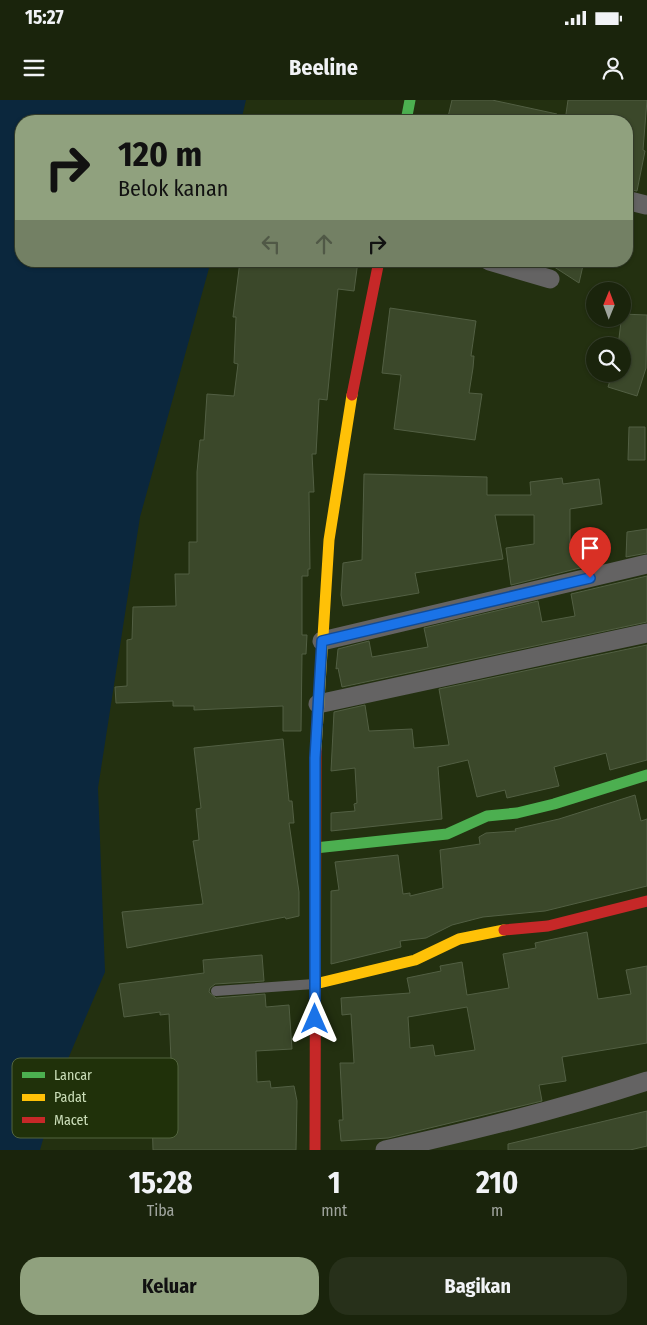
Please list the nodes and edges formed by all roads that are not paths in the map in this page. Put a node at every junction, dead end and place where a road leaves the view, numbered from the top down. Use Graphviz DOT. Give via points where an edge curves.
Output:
graph roads {
  1 [pos="410,100"];
  2 [pos="407,115"];
  3 [pos="633,202"];
  4 [pos="646,205"];
  5 [pos="378,267"];
  6 [pos="509,267"];
  7 [pos="550,279"];
  8 [pos="647,564"];
  9 [pos="647,633"];
  10 [pos="322,641"];
  11 [pos="318,704"];
  12 [pos="647,775"];
  13 [pos="315,848"];
  14 [pos="647,901"];
  15 [pos="315,984"];
  16 [pos="216,991"];
  17 [pos="647,1081"];
  18 [pos="315,1150"];
  19 [pos="385,1150"];
  1 -- 2 [label="main road"];
  3 -- 4 [label="street"];
  5 -- 10 [label="main road" via="340,466 329,540"];
  6 -- 7 [label="street"];
  8 -- 10 [label="street"];
  9 -- 11 [label="street"];
  10 -- 11 [label="main road"];
  11 -- 13 [label="main road"];
  12 -- 13 [label="main road" via="554,804 487,816 447,834"];
  13 -- 15 [label="main road"];
  14 -- 15 [label="main road" via="548,926 487,932 459,939 415,960"];
  15 -- 16 [label="lane"];
  15 -- 18 [label="main road"];
  17 -- 19 [label="street" via="574,1105"];
}
